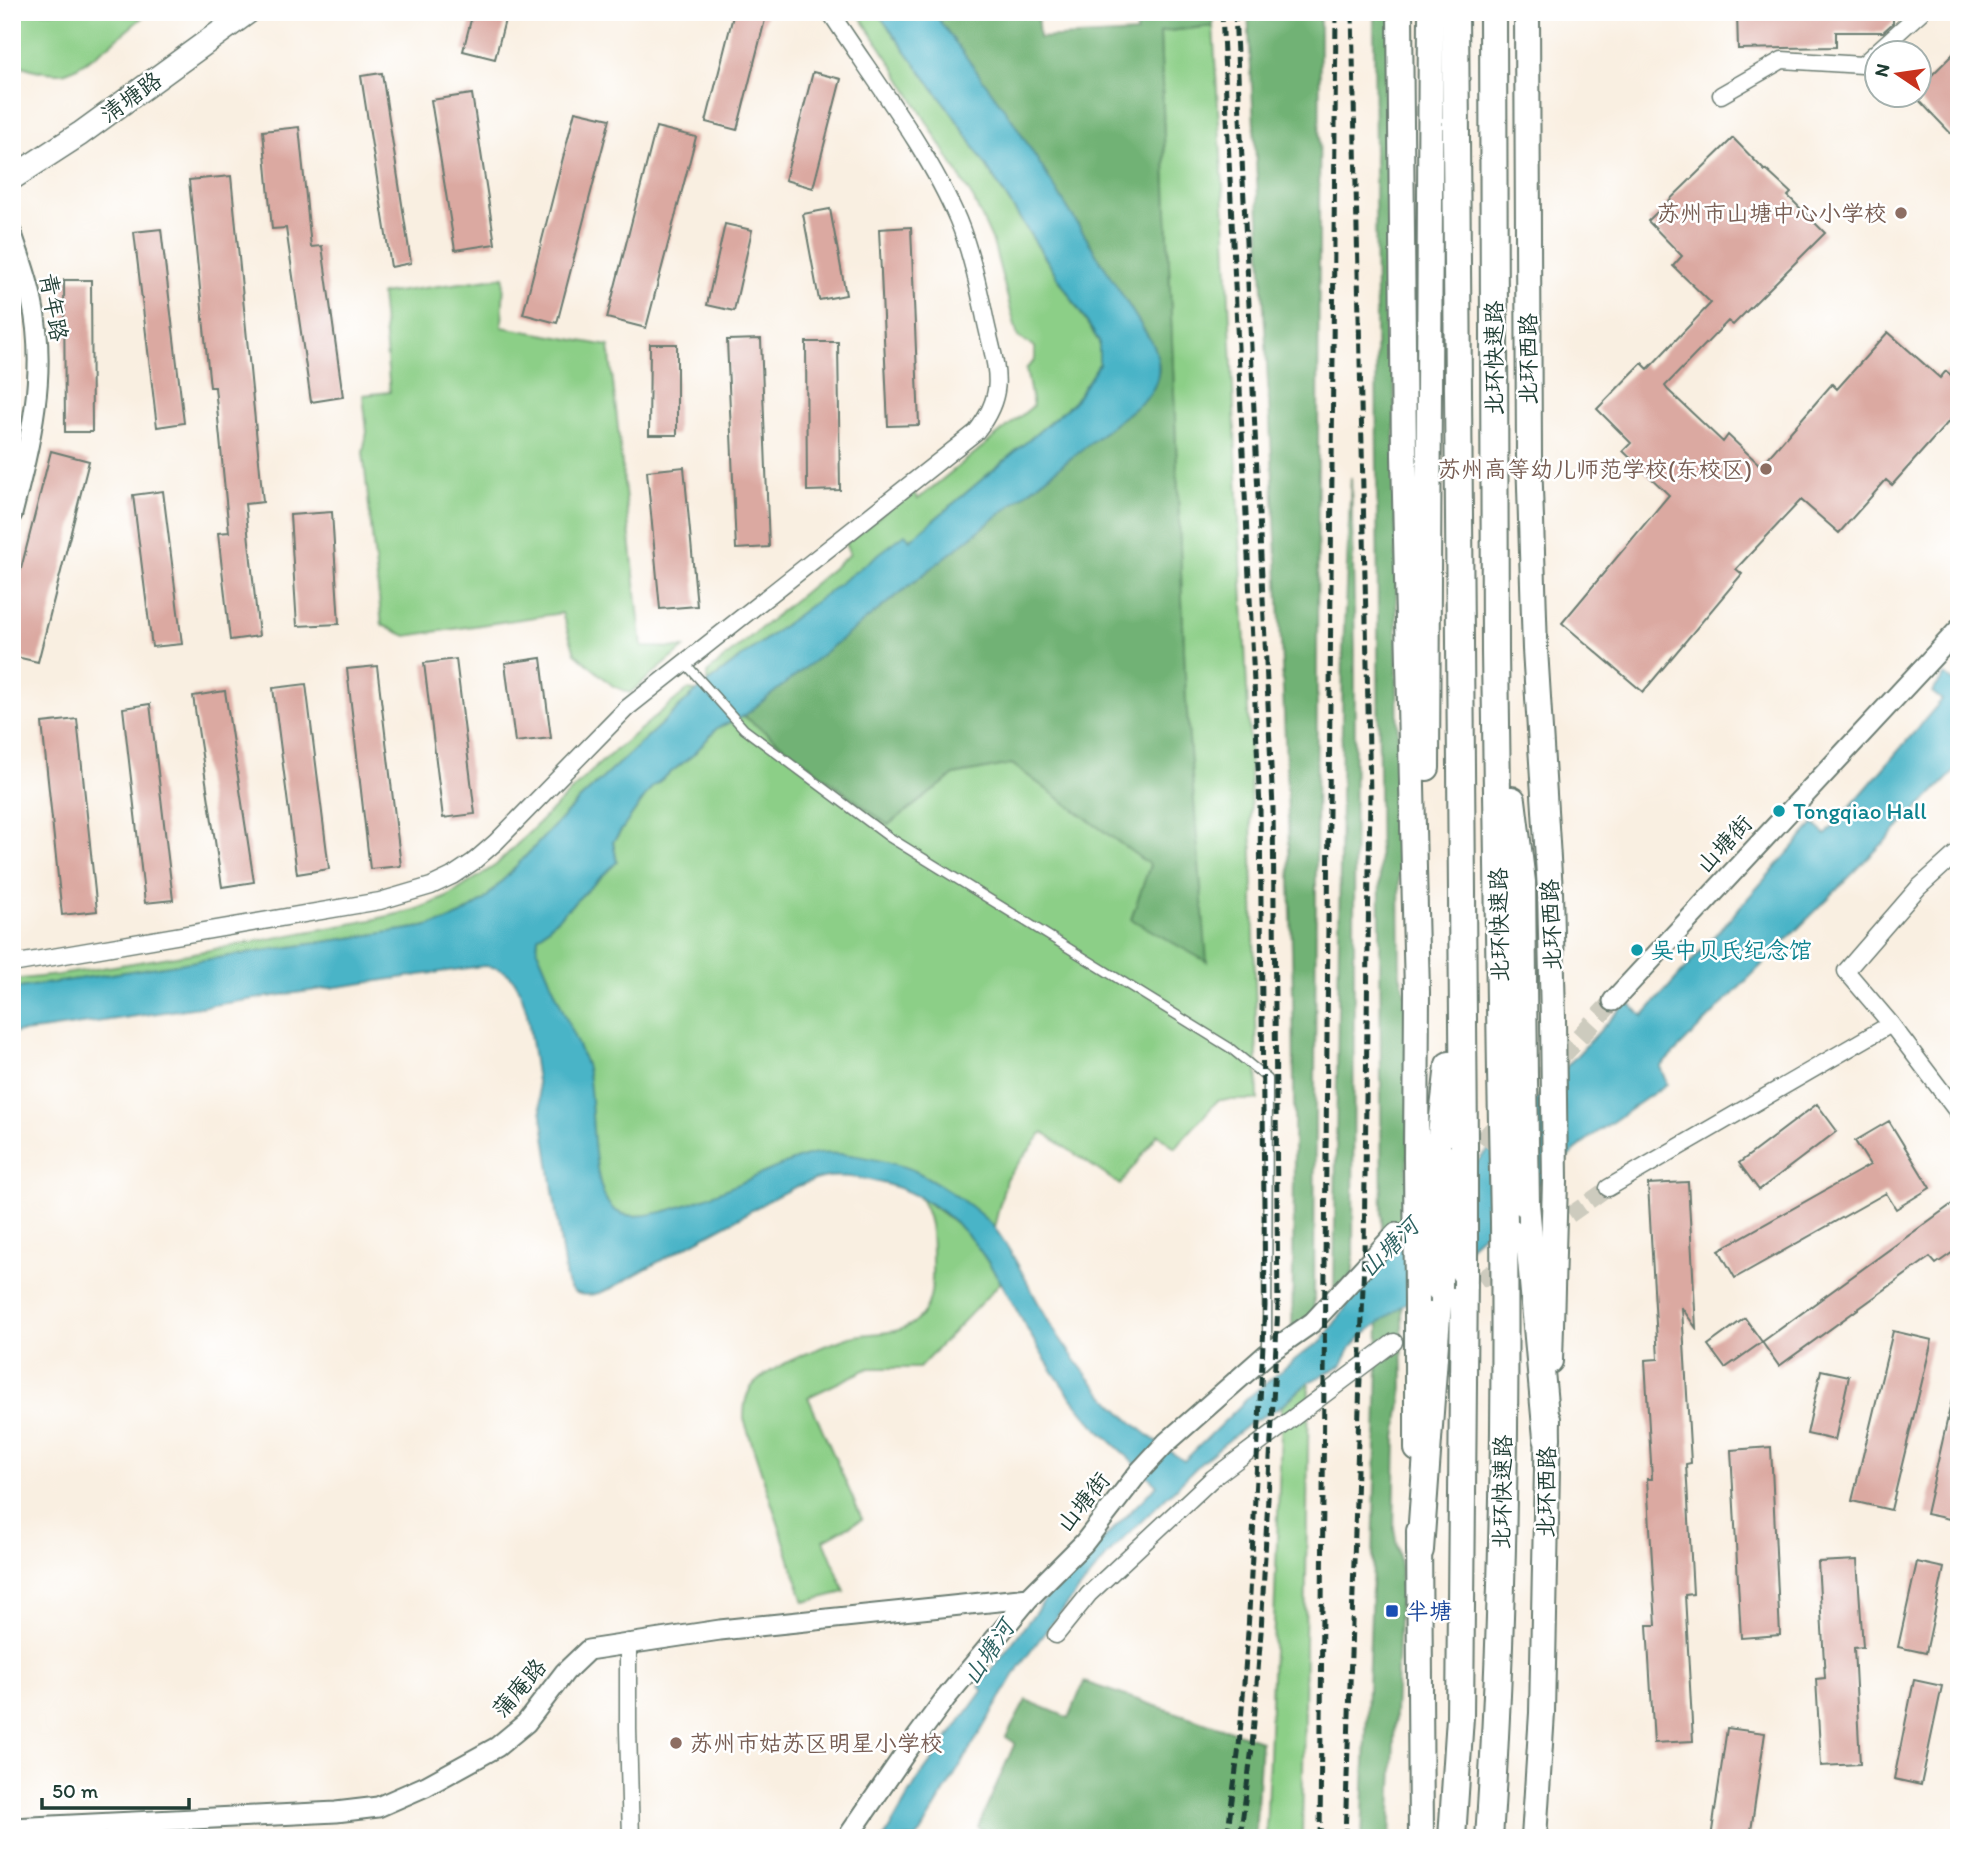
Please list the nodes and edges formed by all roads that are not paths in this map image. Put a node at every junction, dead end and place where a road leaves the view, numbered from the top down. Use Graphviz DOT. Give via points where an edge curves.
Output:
graph roads {
  1 [pos="248,12"];
  2 [pos="830,12"];
  3 [pos="1400,12"];
  4 [pos="1431,12"];
  5 [pos="1455,12"];
  6 [pos="1493,12"];
  7 [pos="1527,12"];
  8 [pos="1921,12"];
  9 [pos="1721,95"];
  10 [pos="12,178"];
  11 [pos="12,234"];
  12 [pos="12,514"];
  13 [pos="1959,629"];
  14 [pos="685,663"];
  15 [pos="1959,850"];
  16 [pos="12,964"];
  17 [pos="1417,992"];
  18 [pos="1613,1001"];
  19 [pos="1891,1024"];
  20 [pos="1512,1076"];
  21 [pos="1959,1114"];
  22 [pos="1440,1152"];
  23 [pos="1608,1188"];
  24 [pos="1396,1233"];
  25 [pos="1394,1342"];
  26 [pos="1267,1354"];
  27 [pos="1547,1438"];
  28 [pos="1420,1550"];
  29 [pos="1029,1598"];
  30 [pos="1056,1635"];
  31 [pos="628,1642"];
  32 [pos="12,1828"];
  33 [pos="631,1838"];
  34 [pos="847,1838"];
  35 [pos="1421,1838"];
  36 [pos="1452,1838"];
  37 [pos="1489,1838"];
  38 [pos="1534,1838"];
  1 -- 10 [label="main road, 清塘路"];
  2 -- 14 [label="street" via="926,158 959,222 997,374 996,394 992,411 965,442"];
  3 -- 17 [label="main road" via="1404,455"];
  4 -- 17 [label="main road" via="1429,693"];
  5 -- 22 [label="highway, 北环快速路" via="1462,952"];
  6 -- 20 [label="highway, 北环快速路" via="1495,652 1521,882"];
  7 -- 27 [label="main road, 北环西路, bridge" via="1528,455 1553,1019 1555,1181"];
  8 -- 9 [label="street" via="1862,65 1782,60"];
  11 -- 12 [label="street, 青年路" via="33,301 39,371 33,426"];
  13 -- 18 [label="street, 山塘街"];
  14 -- 16 [label="street" via="612,722 474,862 431,886 380,901"];
  14 -- 26 [label="lane" via="737,721 888,837 1230,1048 1268,1079"];
  15 -- 19 [label="street" via="1918,888 1846,971"];
  17 -- 22 [label="main road"];
  19 -- 21 [label="street"];
  19 -- 23 [label="street"];
  20 -- 27 [label="highway, bridge"];
  20 -- 37 [label="highway, 北环快速路, bridge" via="1504,1222 1497,1719"];
  22 -- 28 [label="highway, bridge" via="1428,1296"];
  22 -- 36 [label="highway, 北环快速路, bridge" via="1464,1272 1460,1717"];
  24 -- 26 [label="street, 山塘街" via="1313,1322"];
  25 -- 30 [label="street" via="1213,1478 1089,1594"];
  26 -- 29 [label="street, 山塘街" via="1166,1443 1084,1543"];
  27 -- 38 [label="main road, 北环西路" via="1542,1713"];
  28 -- 35 [label="main road"];
  29 -- 31 [label="street, 蒲庵路"];
  29 -- 34 [label="street, 山塘街" via="938,1709"];
  31 -- 32 [label="street, 蒲庵路" via="588,1650 565,1671 526,1723 497,1747 378,1807"];
  31 -- 33 [label="street"];
}
